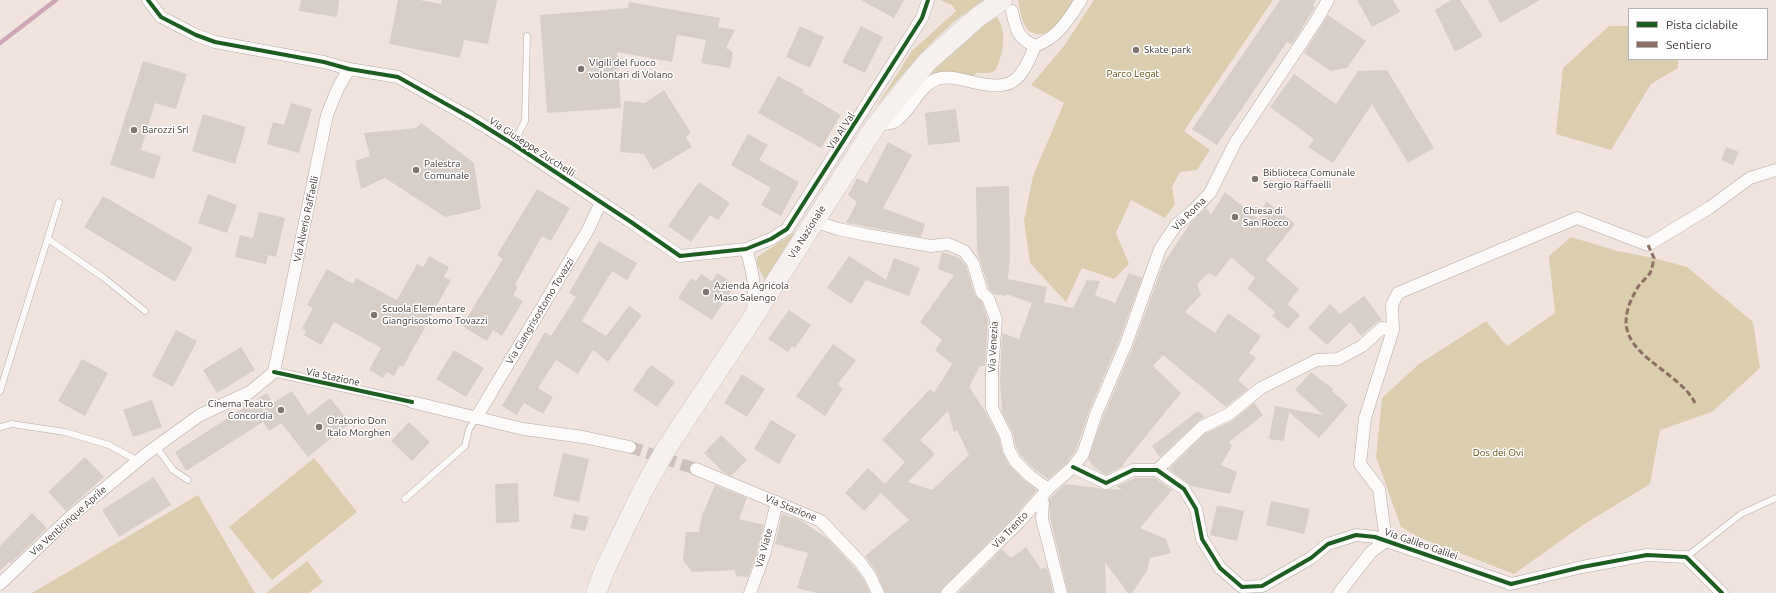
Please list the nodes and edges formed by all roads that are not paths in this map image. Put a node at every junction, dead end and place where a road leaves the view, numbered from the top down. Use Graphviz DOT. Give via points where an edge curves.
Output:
graph roads {
  1 [pos="148,0"];
  2 [pos="928,0"];
  3 [pos="1081,0"];
  4 [pos="1328,0"];
  5 [pos="1007,6"];
  6 [pos="527,36"];
  7 [pos="1035,46"];
  8 [pos="349,69"];
  9 [pos="876,125"];
  10 [pos="513,144"];
  11 [pos="1776,170"];
  12 [pos="60,202"];
  13 [pos="601,202"];
  14 [pos="814,221"];
  15 [pos="48,239"];
  16 [pos="746,250"];
  17 [pos="145,311"];
  18 [pos="752,319"];
  19 [pos="1393,330"];
  20 [pos="274,372"];
  21 [pos="0,391"];
  22 [pos="412,402"];
  23 [pos="476,418"];
  24 [pos="0,427"];
  25 [pos="156,446"];
  26 [pos="630,447"];
  27 [pos="138,461"];
  28 [pos="1073,467"];
  29 [pos="696,469"];
  30 [pos="1157,470"];
  31 [pos="188,480"];
  32 [pos="1044,494"];
  33 [pos="1776,498"];
  34 [pos="405,499"];
  35 [pos="777,502"];
  36 [pos="1386,541"];
  37 [pos="1686,558"];
  38 [pos="0,584"];
  39 [pos="596,593"];
  40 [pos="750,593"];
  41 [pos="878,593"];
  42 [pos="948,593"];
  43 [pos="1061,593"];
  44 [pos="1339,593"];
  45 [pos="1722,593"];
  1 -- 8 [label="street, Via Giuseppe Zucchelli" via="161,17 215,42"];
  2 -- 16 [label="street, Via Al Val" via="922,18 910,38 787,230"];
  3 -- 7 [label="street" via="1055,35"];
  4 -- 28 [label="street, Via Roma" via="1235,143 1210,193 1176,225 1160,249 1083,454"];
  5 -- 7 [label="street" via="1024,41"];
  5 -- 9 [label="main road, Via Nazionale" via="978,17 927,62"];
  6 -- 10 [label="lane" via="525,121"];
  7 -- 9 [label="street" via="1026,68 1015,81 998,86 949,77 937,79 928,84 893,122"];
  8 -- 10 [label="street, Via Giuseppe Zucchelli" via="398,77"];
  8 -- 20 [label="street, Via Alverio Raffaelli" via="327,116"];
  9 -- 14 [label="main road, Via Nazionale"];
  10 -- 13 [label="street, Via Giuseppe Zucchelli"];
  11 -- 19 [label="street, Via Galileo Galilei" via="1750,178 1709,208 1648,245 1577,218 1398,293 1392,305"];
  12 -- 15 [label="lane"];
  13 -- 16 [label="street, Via Giuseppe Zucchelli" via="680,256"];
  13 -- 23 [label="street, Via Giangrisostomo Tovazzi" via="584,237"];
  14 -- 18 [label="main road, Via Nazionale"];
  14 -- 32 [label="street, Via Venezia" via="867,235 931,246 948,244 964,251 973,263 982,293 988,298 996,319 992,408 1015,461"];
  15 -- 17 [label="lane" via="104,278"];
  15 -- 21 [label="lane"];
  16 -- 18 [label="street" via="754,273"];
  18 -- 39 [label="main road, Via Nazionale" via="666,449 643,490"];
  19 -- 30 [label="street" via="1382,328 1362,346 1338,359 1318,360 1261,388 1229,414 1202,427"];
  19 -- 36 [label="street, Via Galileo Galilei" via="1365,418 1360,464 1379,490"];
  20 -- 22 [label="street, Via Stazione"];
  20 -- 25 [label="street" via="250,392 200,415"];
  22 -- 23 [label="street, Via Stazione"];
  23 -- 26 [label="street, Via Stazione" via="523,429 583,437"];
  23 -- 34 [label="lane" via="469,429 465,446"];
  24 -- 27 [label="lane" via="12,424 65,432 109,445"];
  25 -- 27 [label="street"];
  25 -- 31 [label="lane" via="173,470"];
  27 -- 38 [label="street, Via Venticinque Aprile" via="69,518"];
  28 -- 30 [label="street" via="1106,483 1133,470"];
  28 -- 32 [label="street, Via Trento"];
  29 -- 35 [label="street, Via Stazione"];
  30 -- 36 [label="street, Via Galileo Galilei" via="1184,489 1196,509 1202,539 1220,568 1242,587 1262,586 1311,558 1328,544 1356,535"];
  32 -- 42 [label="street, Via Trento"];
  32 -- 43 [label="street" via="1042,519"];
  33 -- 37 [label="lane" via="1741,514"];
  35 -- 40 [label="street, Via Viate" via="764,555"];
  35 -- 41 [label="street, Via Stazione" via="821,521 860,562"];
  36 -- 37 [label="street, Via Galileo Galilei" via="1511,584 1647,555"];
  36 -- 44 [label="street" via="1371,552"];
  37 -- 45 [label="street"];
}
